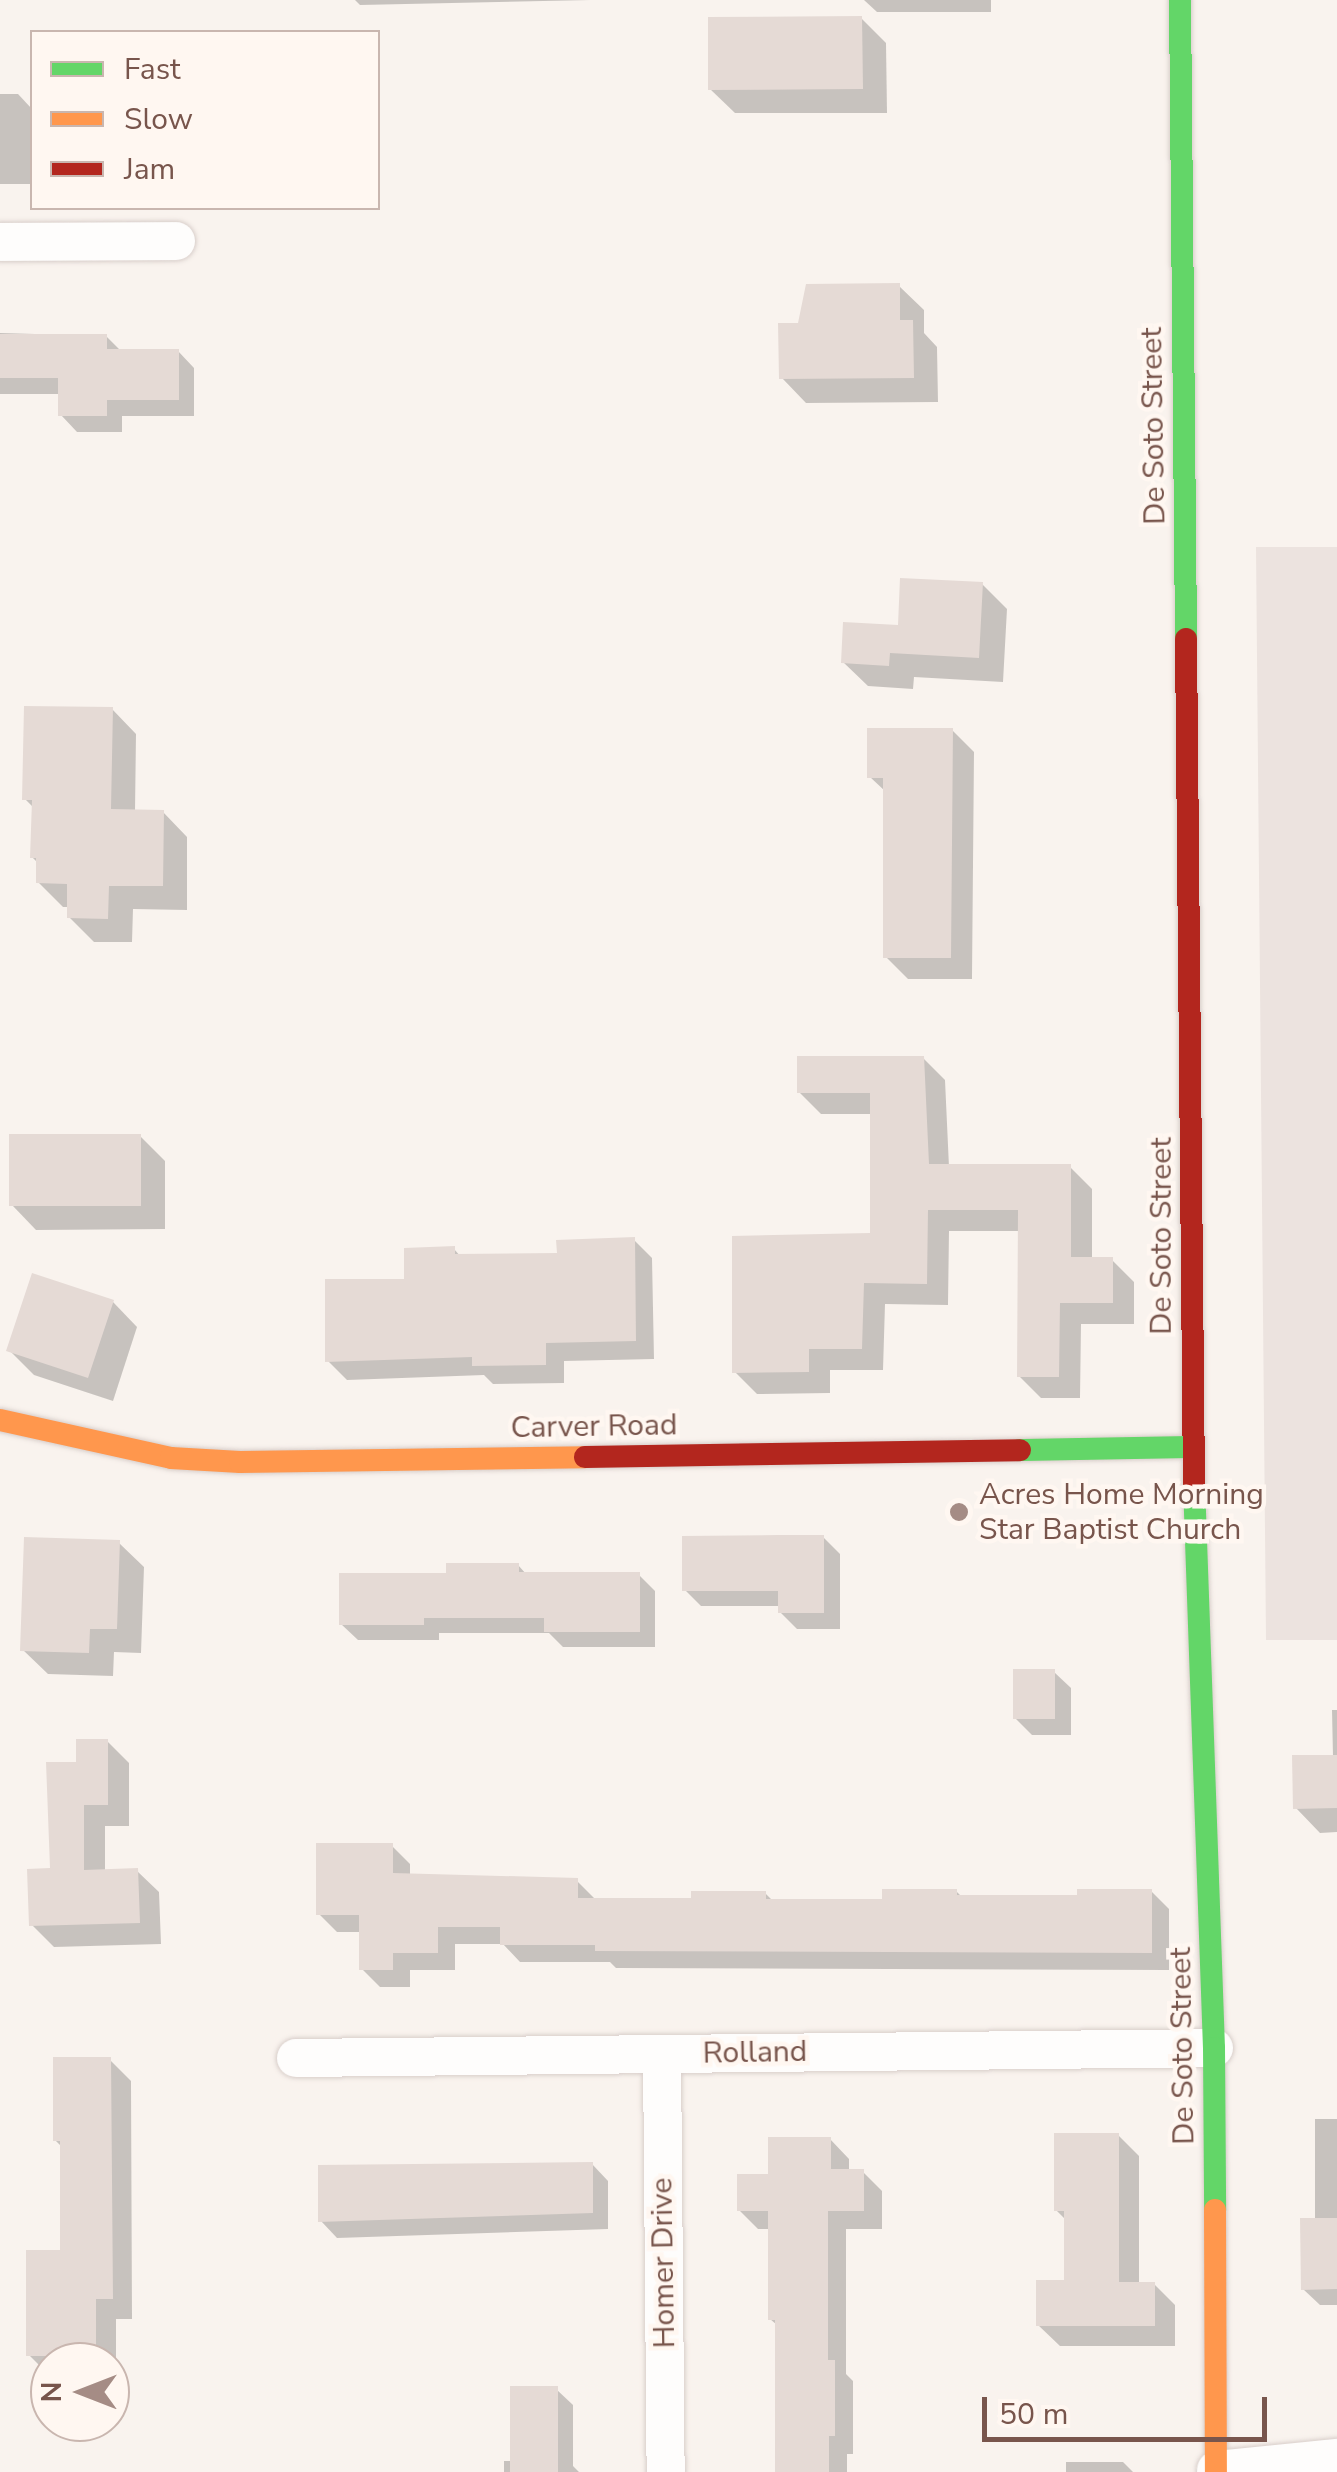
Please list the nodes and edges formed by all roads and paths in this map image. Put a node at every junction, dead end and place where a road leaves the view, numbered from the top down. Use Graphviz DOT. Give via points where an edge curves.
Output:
graph roads {
  1 [pos="1180,0"];
  2 [pos="0,242"];
  3 [pos="176,242"];
  4 [pos="0,1420"];
  5 [pos="1193,1447"];
  6 [pos="1214,2048"];
  7 [pos="662,2054"];
  8 [pos="296,2058"];
  9 [pos="1337,2458"];
  10 [pos="1216,2471"];
  11 [pos="666,2472"];
  1 -- 5 [label="street, De Soto Street"];
  2 -- 3 [label="street"];
  4 -- 5 [label="street, Carver Road" via="108,1447 240,1462"];
  5 -- 6 [label="street, De Soto Street"];
  6 -- 7 [label="street, Rolland"];
  6 -- 10 [label="street, De Soto Street"];
  7 -- 8 [label="street, Rolland"];
  7 -- 11 [label="street, Homer Drive"];
  9 -- 10 [label="street"];
}
